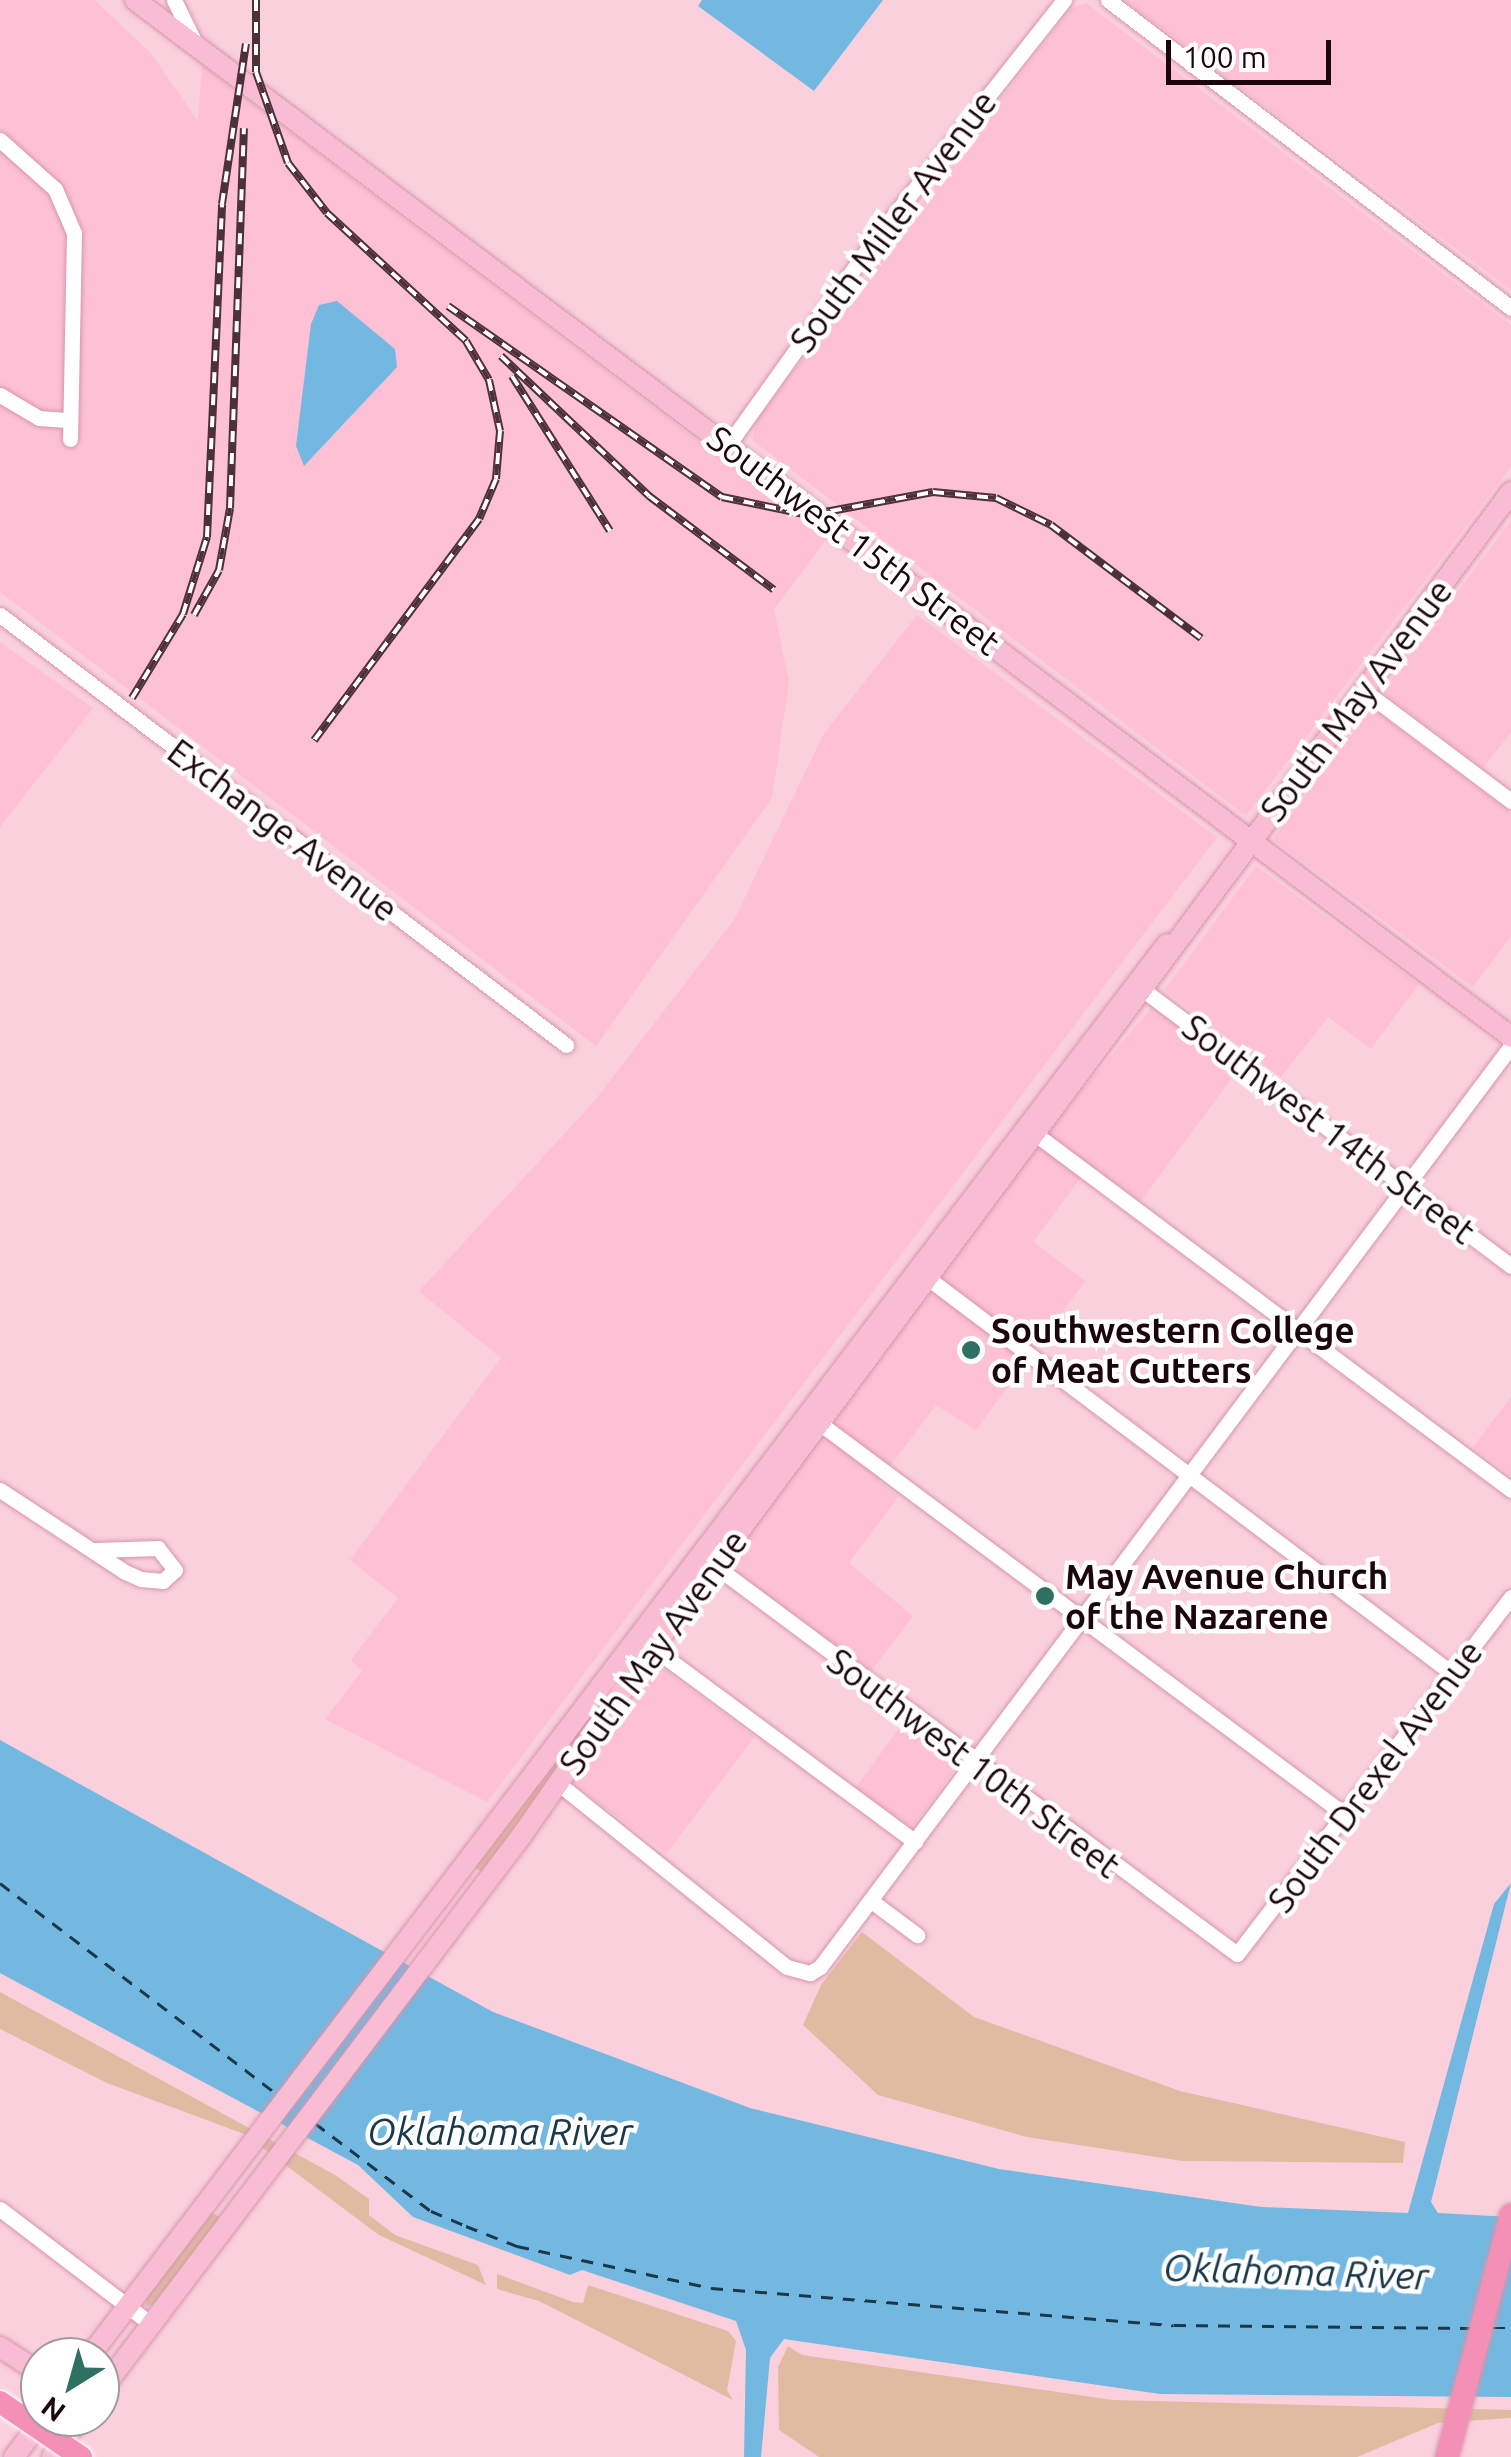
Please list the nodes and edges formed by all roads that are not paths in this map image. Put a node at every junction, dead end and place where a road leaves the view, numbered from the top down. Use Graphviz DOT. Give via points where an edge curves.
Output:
graph roads {
  1 [pos="135,0"];
  2 [pos="174,0"];
  3 [pos="1064,0"];
  4 [pos="1108,0"];
  5 [pos="196,46"];
  6 [pos="0,140"];
  7 [pos="1511,308"];
  8 [pos="0,395"];
  9 [pos="70,420"];
  10 [pos="70,439"];
  11 [pos="728,445"];
  12 [pos="1511,492"];
  13 [pos="0,615"];
  14 [pos="1363,690"];
  15 [pos="1511,801"];
  16 [pos="1250,841"];
  17 [pos="1140,987"];
  18 [pos="1511,1037"];
  19 [pos="566,1045"];
  20 [pos="1511,1046"];
  21 [pos="1032,1131"];
  22 [pos="1406,1186"];
  23 [pos="1511,1266"];
  24 [pos="923,1275"];
  25 [pos="1294,1330"];
  26 [pos="815,1419"];
  27 [pos="1186,1472"];
  28 [pos="0,1490"];
  29 [pos="1511,1490"];
  30 [pos="95,1550"];
  31 [pos="708,1561"];
  32 [pos="1511,1597"];
  33 [pos="1079,1617"];
  34 [pos="646,1643"];
  35 [pos="1453,1674"];
  36 [pos="972,1761"];
  37 [pos="559,1784"];
  38 [pos="1344,1814"];
  39 [pos="915,1842"];
  40 [pos="874,1902"];
  41 [pos="916,1936"];
  42 [pos="1237,1954"];
  43 [pos="0,2209"];
  44 [pos="1511,2215"];
  45 [pos="127,2306"];
  46 [pos="152,2325"];
  47 [pos="104,2337"];
  48 [pos="120,2366"];
  49 [pos="0,2402"];
  50 [pos="81,2457"];
  51 [pos="1447,2457"];
  1 -- 5 [label="main road, Southwest 15th Street"];
  2 -- 5 [label="street, Southwest 15th Street"];
  3 -- 11 [label="street, South Miller Avenue" via="872,243"];
  4 -- 7 [label="street"];
  5 -- 11 [label="main road, Southwest 15th Street"];
  6 -- 9 [label="street" via="40,171 70,218"];
  8 -- 9 [label="street" via="39,418"];
  9 -- 10 [label="street"];
  11 -- 16 [label="main road, Southwest 15th Street"];
  12 -- 14 [label="main road, South May Avenue"];
  13 -- 19 [label="street, Exchange Avenue"];
  14 -- 15 [label="street"];
  14 -- 16 [label="main road, South May Avenue"];
  16 -- 17 [label="main road, South May Avenue"];
  16 -- 18 [label="main road, Southwest 15th Street"];
  17 -- 21 [label="main road, South May Avenue"];
  17 -- 22 [label="street, Southwest 14th Street"];
  20 -- 22 [label="street"];
  21 -- 24 [label="main road, South May Avenue"];
  21 -- 25 [label="street"];
  22 -- 23 [label="street, Southwest 14th Street"];
  22 -- 25 [label="street"];
  24 -- 26 [label="main road, South May Avenue"];
  24 -- 27 [label="street"];
  25 -- 27 [label="street"];
  25 -- 29 [label="street"];
  26 -- 31 [label="main road, South May Avenue"];
  26 -- 33 [label="street"];
  27 -- 33 [label="street"];
  27 -- 35 [label="street"];
  28 -- 30 [label="street"];
  31 -- 34 [label="main road, South May Avenue"];
  31 -- 36 [label="street, Southwest 10th Street"];
  32 -- 35 [label="street, South Drexel Avenue"];
  33 -- 36 [label="street"];
  33 -- 38 [label="street"];
  34 -- 37 [label="main road, South May Avenue"];
  34 -- 39 [label="street"];
  34 -- 45 [label="main road, South May Avenue" via="456,1870"];
  35 -- 38 [label="street, South Drexel Avenue"];
  36 -- 39 [label="street"];
  36 -- 42 [label="street, Southwest 10th Street"];
  37 -- 40 [label="street" via="787,1967 810,1974"];
  37 -- 46 [label="main road, South May Avenue"];
  38 -- 42 [label="street, South Drexel Avenue"];
  39 -- 40 [label="street"];
  40 -- 41 [label="street"];
  43 -- 45 [label="street"];
  44 -- 51 [label="highway"];
  45 -- 46 [label="street"];
  45 -- 47 [label="main road, South May Avenue"];
  46 -- 48 [label="main road, South May Avenue"];
  49 -- 50 [label="highway, bridge"];
}
